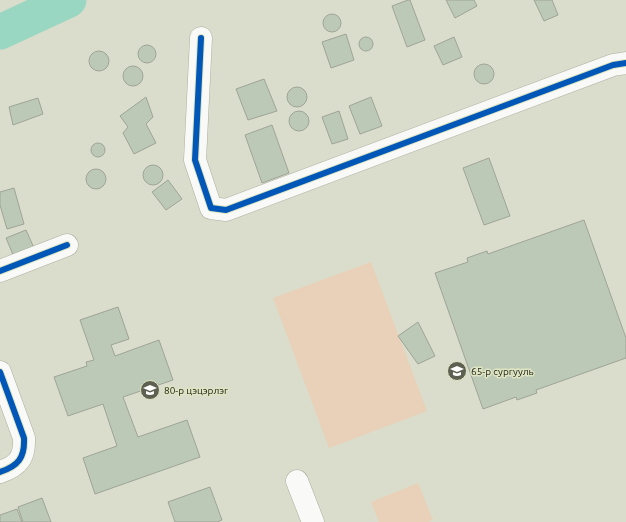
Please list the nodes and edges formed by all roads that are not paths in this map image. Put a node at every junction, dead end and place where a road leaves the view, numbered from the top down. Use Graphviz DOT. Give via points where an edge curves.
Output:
graph roads {
  1 [pos="201,38"];
  2 [pos="626,63"];
  3 [pos="67,245"];
  4 [pos="0,271"];
  5 [pos="0,372"];
  6 [pos="0,472"];
  7 [pos="297,482"];
  8 [pos="313,522"];
  1 -- 2 [label="street" via="195,160 210,208 226,210 613,65"];
  3 -- 4 [label="street"];
  5 -- 6 [label="street" via="24,438 24,447 17,463 10,469"];
  7 -- 8 [label="street"];
}
